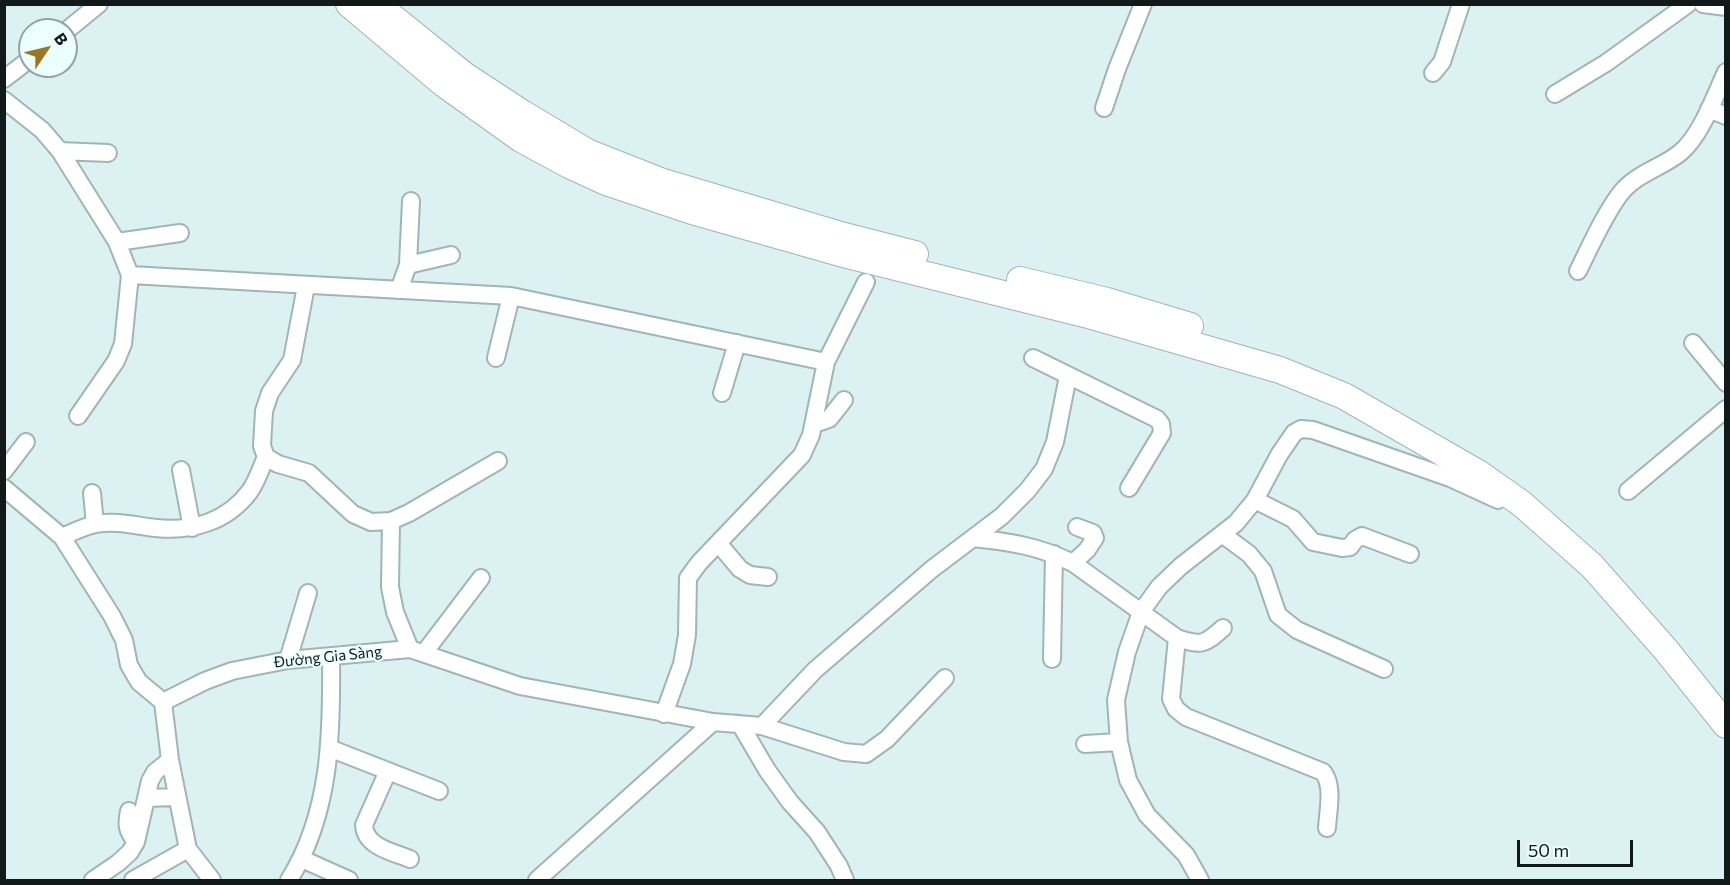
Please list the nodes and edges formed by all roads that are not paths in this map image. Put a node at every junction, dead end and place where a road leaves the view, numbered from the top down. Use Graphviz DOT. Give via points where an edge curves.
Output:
graph roads {
  1 [pos="99,4"];
  2 [pos="349,4"];
  3 [pos="376,4"];
  4 [pos="1143,4"];
  5 [pos="1461,4"];
  6 [pos="1688,4"];
  7 [pos="1703,4"];
  8 [pos="1725,7"];
  9 [pos="78,21"];
  10 [pos="18,68"];
  11 [pos="1725,72"];
  12 [pos="1433,73"];
  13 [pos="4,79"];
  14 [pos="1555,94"];
  15 [pos="4,100"];
  16 [pos="1104,108"];
  17 [pos="1708,109"];
  18 [pos="1725,116"];
  19 [pos="60,151"];
  20 [pos="108,153"];
  21 [pos="411,201"];
  22 [pos="180,233"];
  23 [pos="117,242"];
  24 [pos="451,255"];
  25 [pos="408,266"];
  26 [pos="1578,270"];
  27 [pos="130,276"];
  28 [pos="866,282"];
  29 [pos="306,286"];
  30 [pos="399,290"];
  31 [pos="511,296"];
  32 [pos="736,343"];
  33 [pos="1693,344"];
  34 [pos="496,358"];
  35 [pos="1033,358"];
  36 [pos="826,362"];
  37 [pos="1068,376"];
  38 [pos="1725,383"];
  39 [pos="722,393"];
  40 [pos="844,400"];
  41 [pos="1725,410"];
  42 [pos="78,416"];
  43 [pos="814,424"];
  44 [pos="26,442"];
  45 [pos="266,458"];
  46 [pos="498,461"];
  47 [pos="181,470"];
  48 [pos="4,471"];
  49 [pos="4,488"];
  50 [pos="1129,488"];
  51 [pos="1628,491"];
  52 [pos="92,493"];
  53 [pos="1255,500"];
  54 [pos="1498,500"];
  55 [pos="391,521"];
  56 [pos="95,524"];
  57 [pos="1077,527"];
  58 [pos="192,528"];
  59 [pos="1222,534"];
  60 [pos="62,537"];
  61 [pos="974,538"];
  62 [pos="718,543"];
  63 [pos="1054,554"];
  64 [pos="1410,554"];
  65 [pos="1073,563"];
  66 [pos="768,577"];
  67 [pos="482,578"];
  68 [pos="308,593"];
  69 [pos="1141,612"];
  70 [pos="1223,628"];
  71 [pos="1177,638"];
  72 [pos="417,651"];
  73 [pos="331,656"];
  74 [pos="1052,659"];
  75 [pos="288,660"];
  76 [pos="1384,669"];
  77 [pos="945,678"];
  78 [pos="1725,700"];
  79 [pos="163,702"];
  80 [pos="664,714"];
  81 [pos="713,722"];
  82 [pos="740,724"];
  83 [pos="1725,725"];
  84 [pos="762,726"];
  85 [pos="1119,742"];
  86 [pos="1085,744"];
  87 [pos="329,748"];
  88 [pos="170,760"];
  89 [pos="388,771"];
  90 [pos="439,791"];
  91 [pos="177,797"];
  92 [pos="147,798"];
  93 [pos="129,811"];
  94 [pos="1327,828"];
  95 [pos="136,842"];
  96 [pos="188,849"];
  97 [pos="302,859"];
  98 [pos="410,859"];
  99 [pos="93,880"];
  100 [pos="133,880"];
  101 [pos="212,880"];
  102 [pos="289,880"];
  103 [pos="349,880"];
  104 [pos="537,880"];
  105 [pos="844,880"];
  106 [pos="1200,880"];
  1 -- 9 [label="street"];
  2 -- 83 [label="highway" via="444,84 521,139 606,182 847,255 1092,316 1280,370 1344,396 1478,473 1522,504 1592,566"];
  3 -- 78 [label="highway" via="464,75 522,113 586,152 652,178 837,234 1107,301 1296,360 1366,390 1495,469 1566,521 1644,601"];
  4 -- 16 [label="street"];
  5 -- 12 [label="street" via="1442,62"];
  6 -- 14 [label="street"];
  7 -- 8 [label="street"];
  10 -- 13 [label="street"];
  11 -- 17 [label="street"];
  15 -- 19 [label="street" via="42,130"];
  17 -- 18 [label="street"];
  17 -- 26 [label="street" via="1683,151 1642,175 1621,194"];
  19 -- 20 [label="street"];
  19 -- 23 [label="street"];
  21 -- 25 [label="street"];
  22 -- 23 [label="street"];
  23 -- 27 [label="street"];
  24 -- 25 [label="street"];
  25 -- 30 [label="street"];
  27 -- 29 [label="street"];
  27 -- 42 [label="street" via="123,344 116,362"];
  28 -- 36 [label="street"];
  29 -- 30 [label="street"];
  29 -- 45 [label="street" via="292,360 270,393 264,411 262,446"];
  30 -- 31 [label="street"];
  31 -- 32 [label="street"];
  31 -- 34 [label="street"];
  32 -- 36 [label="street"];
  32 -- 39 [label="street"];
  33 -- 38 [label="street"];
  35 -- 37 [label="street"];
  36 -- 43 [label="street"];
  37 -- 50 [label="street" via="1161,424 1162,433"];
  37 -- 61 [label="street" via="1055,442 1044,470 1002,516"];
  40 -- 43 [label="street" via="830,419"];
  41 -- 51 [label="street"];
  43 -- 62 [label="street" via="802,455"];
  44 -- 48 [label="street"];
  45 -- 55 [label="street" via="309,473 353,514 371,522"];
  45 -- 58 [label="street" via="252,489 236,507 216,520"];
  46 -- 55 [label="street"];
  47 -- 58 [label="street"];
  49 -- 60 [label="street"];
  52 -- 56 [label="street"];
  53 -- 54 [label="street" via="1279,455 1301,429 1314,430 1450,478"];
  53 -- 59 [label="street"];
  53 -- 64 [label="street" via="1293,519 1313,542 1342,548 1350,547 1362,536"];
  55 -- 72 [label="street" via="390,587 395,612"];
  56 -- 58 [label="street"];
  56 -- 60 [label="street"];
  57 -- 65 [label="street" via="1093,533 1095,538"];
  59 -- 69 [label="street" via="1180,566"];
  59 -- 76 [label="street" via="1250,554 1263,571 1278,615 1297,630"];
  60 -- 79 [label="street" via="112,616 134,674"];
  61 -- 63 [label="street" via="1019,543"];
  61 -- 84 [label="street" via="815,670"];
  62 -- 66 [label="street" via="750,575"];
  62 -- 80 [label="street" via="688,578 682,664"];
  63 -- 65 [label="street"];
  63 -- 74 [label="street"];
  65 -- 69 [label="street"];
  67 -- 72 [label="street"];
  68 -- 75 [label="street"];
  69 -- 71 [label="street"];
  69 -- 85 [label="street" via="1116,700"];
  70 -- 71 [label="street" via="1204,643"];
  71 -- 94 [label="street" via="1172,699 1176,709 1186,717 1323,772 1329,789"];
  72 -- 73 [label="street, Đường Gia Sàng"];
  72 -- 80 [label="street, Đường Gia Sàng" via="520,686"];
  73 -- 75 [label="street, Đường Gia Sàng"];
  73 -- 87 [label="street"];
  75 -- 79 [label="street, Đường Gia Sàng" via="232,671"];
  77 -- 84 [label="street, Đường Gia Sàng" via="887,739 866,754 844,752"];
  79 -- 88 [label="street"];
  80 -- 81 [label="street, Đường Gia Sàng"];
  81 -- 82 [label="street, Đường Gia Sàng"];
  81 -- 104 [label="street"];
  82 -- 84 [label="street, Đường Gia Sàng"];
  82 -- 105 [label="street" via="767,770 817,832"];
  85 -- 86 [label="street"];
  85 -- 106 [label="street" via="1128,780 1147,815 1186,855"];
  87 -- 89 [label="street"];
  87 -- 97 [label="street" via="318,813"];
  88 -- 91 [label="street"];
  88 -- 92 [label="street" via="155,772"];
  89 -- 90 [label="street"];
  89 -- 98 [label="street" via="364,825 364,834 371,842"];
  91 -- 92 [label="street"];
  91 -- 96 [label="street"];
  92 -- 95 [label="street"];
  93 -- 95 [label="street" via="126,824"];
  95 -- 99 [label="street" via="118,863"];
  96 -- 100 [label="street"];
  96 -- 101 [label="street"];
  97 -- 102 [label="street"];
  97 -- 103 [label="street"];
}
